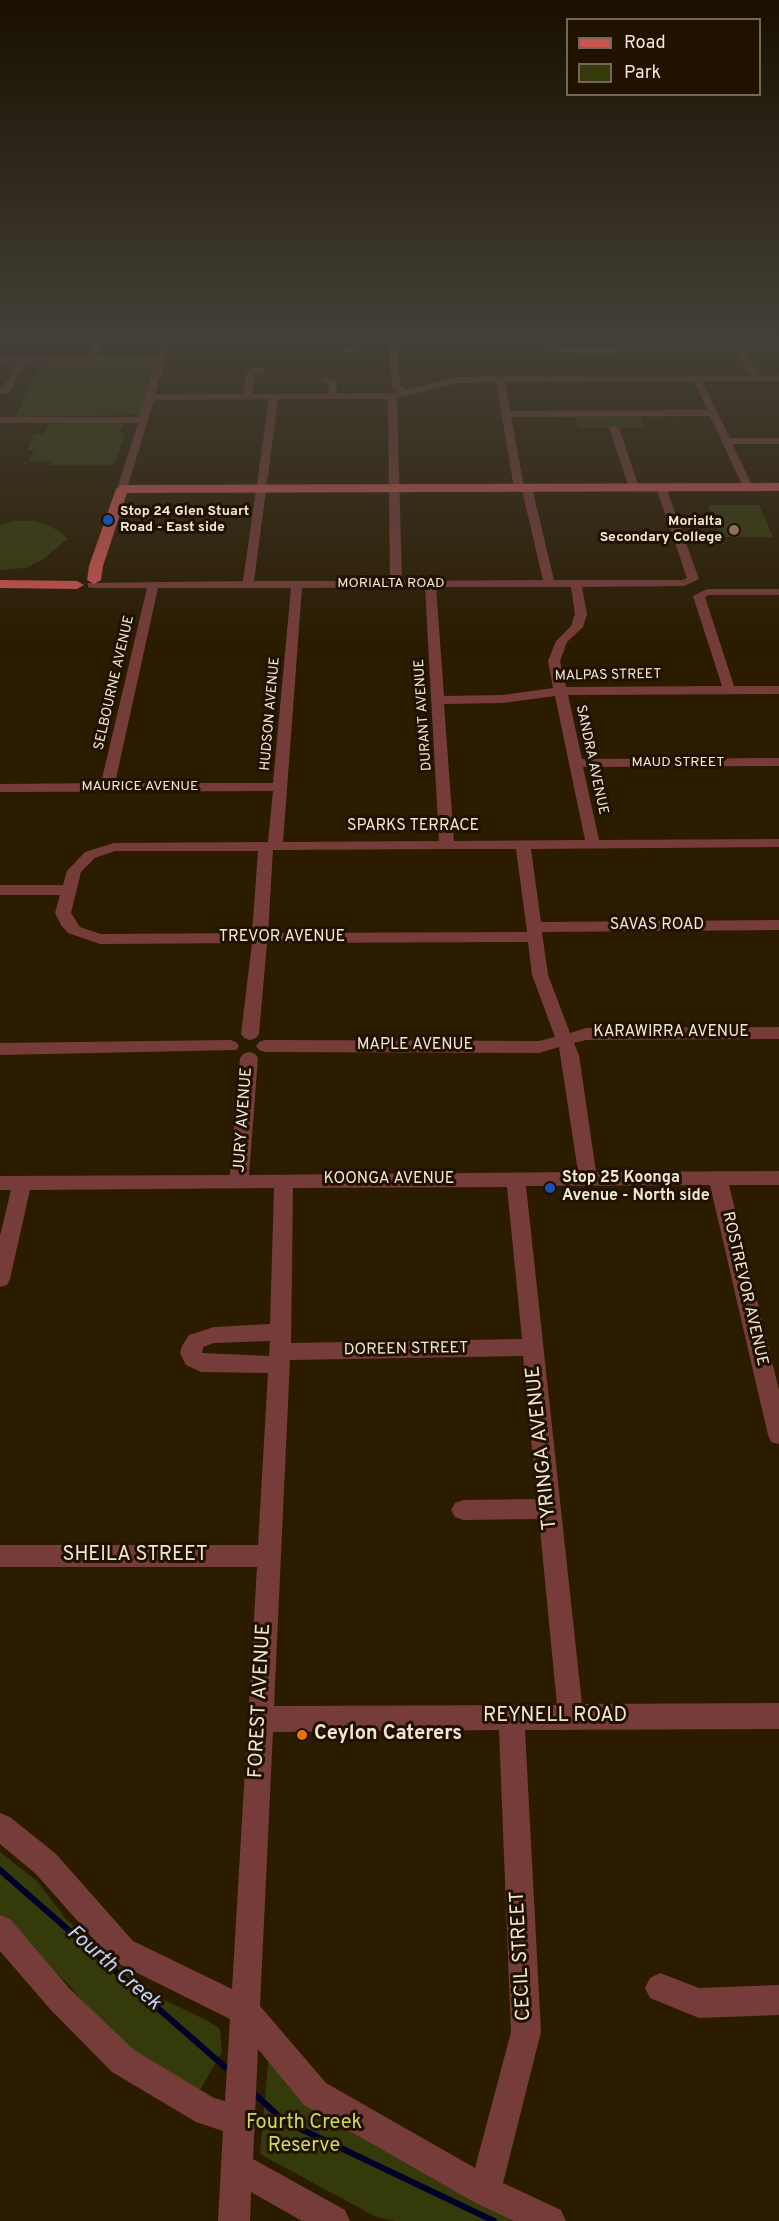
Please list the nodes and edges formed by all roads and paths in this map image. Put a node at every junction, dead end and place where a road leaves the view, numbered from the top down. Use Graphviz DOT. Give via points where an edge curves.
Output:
graph roads {
  1 [pos="726,441"];
  2 [pos="136,442"];
  3 [pos="268,442"];
  4 [pos="393,442"];
  5 [pos="512,442"];
  6 [pos="619,442"];
  7 [pos="123,484"];
  8 [pos="634,487"];
  9 [pos="661,487"];
  10 [pos="748,487"];
  11 [pos="779,487"];
  12 [pos="394,488"];
  13 [pos="523,488"];
  14 [pos="261,489"];
  15 [pos="87,579"];
  16 [pos="430,583"];
  17 [pos="549,583"];
  18 [pos="576,583"];
  19 [pos="0,584"];
  20 [pos="248,584"];
  21 [pos="297,584"];
  22 [pos="396,584"];
  23 [pos="153,585"];
  24 [pos="779,591"];
  25 [pos="729,690"];
  26 [pos="779,690"];
  27 [pos="561,691"];
  28 [pos="438,700"];
  29 [pos="779,762"];
  30 [pos="576,763"];
  31 [pos="107,787"];
  32 [pos="280,787"];
  33 [pos="0,788"];
  34 [pos="779,843"];
  35 [pos="523,844"];
  36 [pos="593,844"];
  37 [pos="270,845"];
  38 [pos="447,845"];
  39 [pos="0,890"];
  40 [pos="69,890"];
  41 [pos="779,925"];
  42 [pos="536,932"];
  43 [pos="260,938"];
  44 [pos="779,1033"];
  45 [pos="250,1034"];
  46 [pos="564,1039"];
  47 [pos="230,1046"];
  48 [pos="265,1046"];
  49 [pos="0,1049"];
  50 [pos="249,1058"];
  51 [pos="718,1178"];
  52 [pos="779,1178"];
  53 [pos="588,1179"];
  54 [pos="516,1180"];
  55 [pos="284,1181"];
  56 [pos="239,1182"];
  57 [pos="0,1183"];
  58 [pos="22,1183"];
  59 [pos="0,1279"];
  60 [pos="532,1347"];
  61 [pos="280,1350"];
  62 [pos="779,1434"];
  63 [pos="549,1509"];
  64 [pos="463,1510"];
  65 [pos="0,1556"];
  66 [pos="270,1556"];
  67 [pos="779,1716"];
  68 [pos="511,1717"];
  69 [pos="571,1717"];
  70 [pos="260,1719"];
  71 [pos="0,1827"];
  72 [pos="0,1929"];
  73 [pos="660,1988"];
  74 [pos="779,2000"];
  75 [pos="245,2011"];
  76 [pos="239,2121"];
  77 [pos="237,2167"];
  78 [pos="485,2191"];
  79 [pos="234,2221"];
  80 [pos="334,2221"];
  81 [pos="550,2221"];
  1 -- 10 [label="street"];
  2 -- 7 [label="street"];
  3 -- 14 [label="street"];
  4 -- 12 [label="street"];
  5 -- 13 [label="street"];
  6 -- 8 [label="street"];
  7 -- 14 [label="main road" via="151,489"];
  7 -- 15 [label="main road"];
  8 -- 9 [label="main road"];
  8 -- 13 [label="main road"];
  9 -- 10 [label="main road"];
  9 -- 18 [label="street, MORIALTA ROAD" via="693,579"];
  10 -- 11 [label="main road"];
  12 -- 13 [label="main road"];
  12 -- 14 [label="main road"];
  12 -- 22 [label="street"];
  13 -- 17 [label="street"];
  14 -- 20 [label="street"];
  15 -- 19 [label="main road, MORIALTA ROAD" via="43,585"];
  15 -- 23 [label="street, MORIALTA ROAD"];
  16 -- 17 [label="street, MORIALTA ROAD"];
  16 -- 22 [label="street, MORIALTA ROAD"];
  16 -- 28 [label="street, DURANT AVENUE"];
  17 -- 18 [label="street, MORIALTA ROAD"];
  18 -- 27 [label="street, SANDRA AVENUE" via="581,614 577,627 562,641 554,661"];
  20 -- 21 [label="street, MORIALTA ROAD"];
  20 -- 23 [label="street, MORIALTA ROAD"];
  21 -- 22 [label="street, MORIALTA ROAD"];
  21 -- 32 [label="street, HUDSON AVENUE"];
  23 -- 31 [label="street, SELBOURNE AVENUE"];
  24 -- 25 [label="street" via="699,596"];
  25 -- 26 [label="street, MALPAS STREET"];
  25 -- 27 [label="street, MALPAS STREET"];
  27 -- 28 [label="street, MALPAS STREET" via="502,699"];
  27 -- 30 [label="street, SANDRA AVENUE"];
  28 -- 38 [label="street, DURANT AVENUE"];
  29 -- 30 [label="street, MAUD STREET"];
  30 -- 36 [label="street, SANDRA AVENUE"];
  31 -- 32 [label="street, MAURICE AVENUE"];
  31 -- 33 [label="street, MAURICE AVENUE"];
  32 -- 37 [label="street, HUDSON AVENUE"];
  34 -- 36 [label="street, SPARKS TERRACE"];
  35 -- 36 [label="street, SPARKS TERRACE"];
  35 -- 38 [label="street, SPARKS TERRACE"];
  35 -- 42 [label="street"];
  37 -- 38 [label="street, SPARKS TERRACE"];
  37 -- 40 [label="street, SPARKS TERRACE" via="114,847 81,862"];
  37 -- 43 [label="street"];
  39 -- 40 [label="street"];
  40 -- 43 [label="street, TREVOR AVENUE" via="63,913 67,922 74,930 100,939"];
  41 -- 42 [label="street, SAVAS ROAD"];
  42 -- 43 [label="street, TREVOR AVENUE"];
  42 -- 46 [label="street" via="540,975"];
  43 -- 45 [label="street"];
  44 -- 46 [label="street, KARAWIRRA AVENUE" via="586,1034"];
  45 -- 47 [label="street" via="238,1036"];
  45 -- 48 [label="street" via="259,1036"];
  46 -- 48 [label="street, MAPLE AVENUE" via="539,1047"];
  46 -- 53 [label="street" via="570,1054"];
  47 -- 49 [label="street"];
  47 -- 50 [label="street" via="237,1056"];
  48 -- 50 [label="street"];
  50 -- 56 [label="street, JURY AVENUE"];
  51 -- 52 [label="street, KOONGA AVENUE"];
  51 -- 53 [label="street, KOONGA AVENUE"];
  51 -- 62 [label="street, ROSTREVOR AVENUE"];
  53 -- 54 [label="street, KOONGA AVENUE"];
  54 -- 55 [label="street, KOONGA AVENUE"];
  54 -- 60 [label="street, TYRINGA AVENUE"];
  55 -- 56 [label="street, KOONGA AVENUE"];
  55 -- 61 [label="street, FOREST AVENUE"];
  56 -- 58 [label="street, KOONGA AVENUE"];
  57 -- 58 [label="street, KOONGA AVENUE"];
  58 -- 59 [label="street"];
  60 -- 61 [label="street, DOREEN STREET"];
  60 -- 63 [label="street, TYRINGA AVENUE"];
  61 -- 66 [label="street, FOREST AVENUE"];
  63 -- 64 [label="street"];
  63 -- 69 [label="street, TYRINGA AVENUE"];
  65 -- 66 [label="street, SHEILA STREET"];
  66 -- 70 [label="street, FOREST AVENUE"];
  67 -- 69 [label="street, REYNELL ROAD"];
  68 -- 69 [label="street, REYNELL ROAD"];
  68 -- 70 [label="street, REYNELL ROAD"];
  68 -- 78 [label="street, CECIL STREET" via="525,2032"];
  70 -- 75 [label="street, FOREST AVENUE"];
  71 -- 75 [label="street" via="46,1864 123,1951"];
  72 -- 76 [label="street" via="60,1999 123,2061 207,2112"];
  73 -- 74 [label="street" via="699,2003"];
  75 -- 76 [label="street, FOREST AVENUE"];
  75 -- 78 [label="street" via="315,2094"];
  76 -- 77 [label="street, FOREST AVENUE"];
  77 -- 79 [label="street, FOREST AVENUE"];
  77 -- 80 [label="street"];
  78 -- 81 [label="street"];
}
